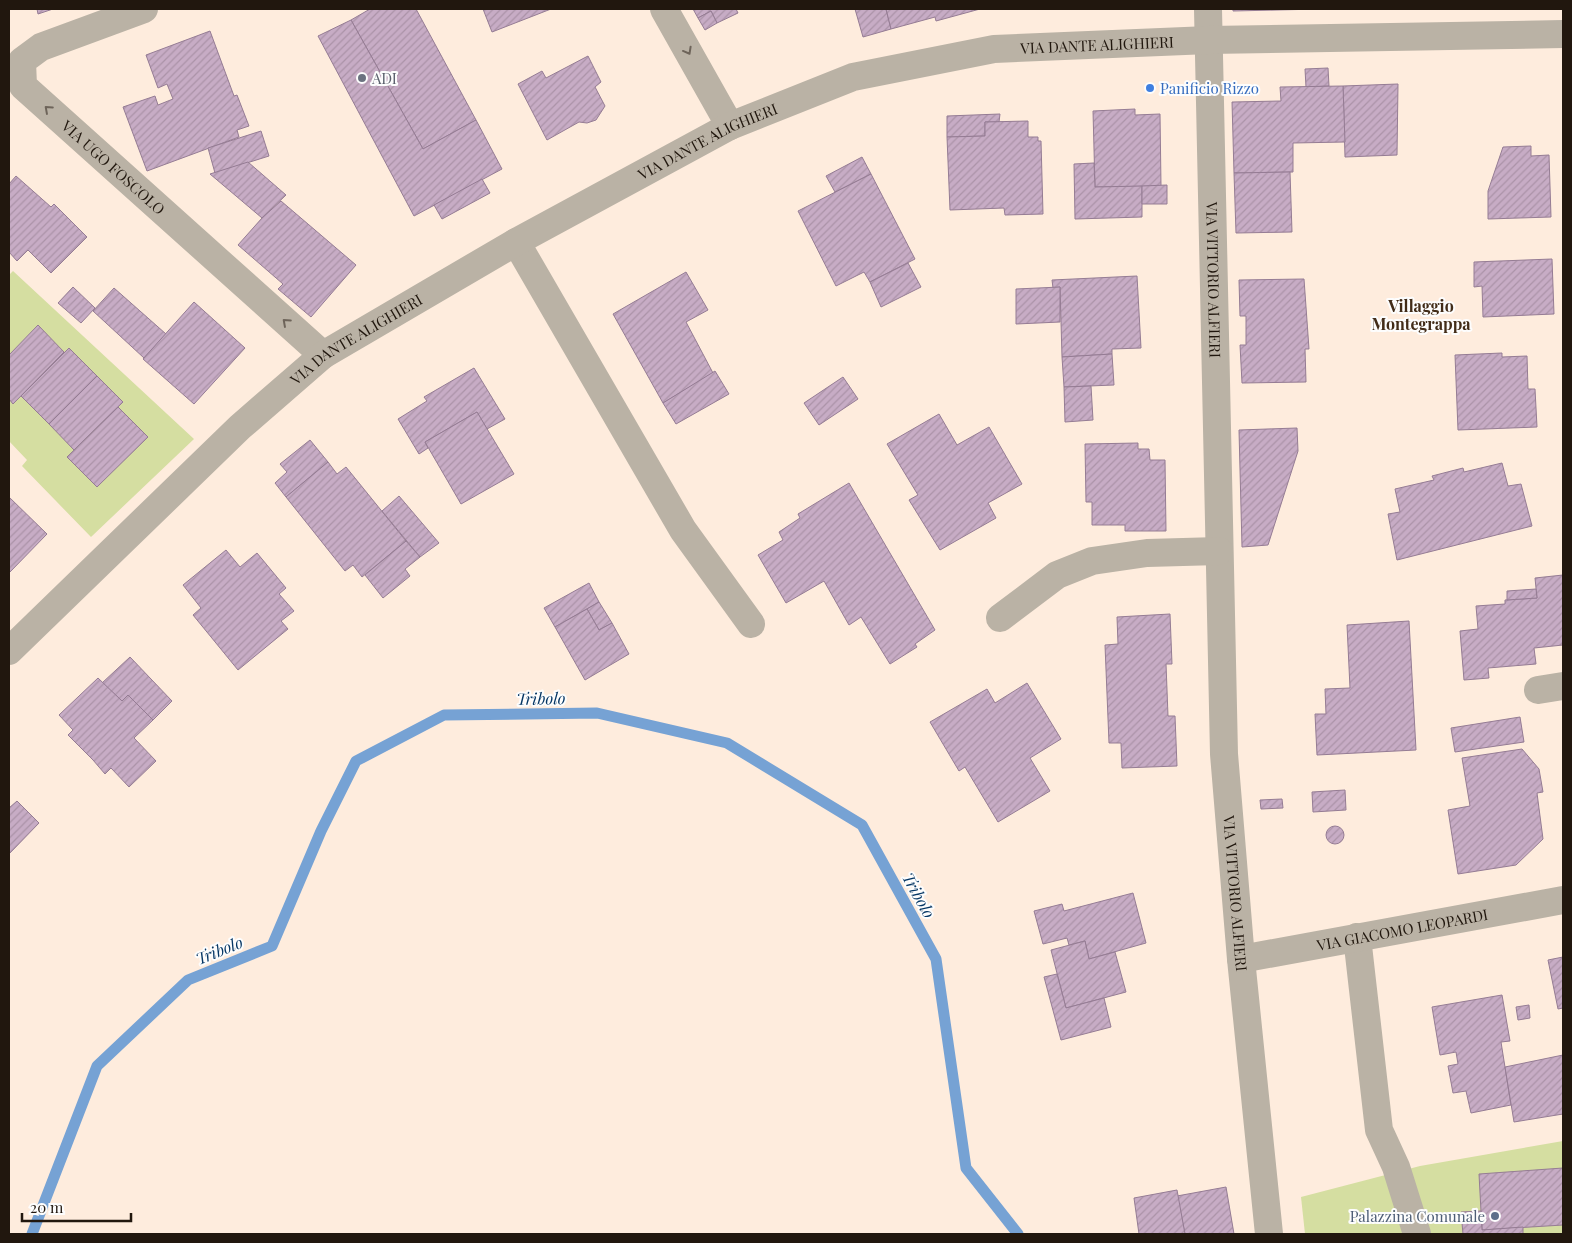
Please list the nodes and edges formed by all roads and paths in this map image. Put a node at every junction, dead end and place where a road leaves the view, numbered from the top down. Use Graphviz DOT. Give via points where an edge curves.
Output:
graph roads {
  1 [pos="144,9"];
  2 [pos="664,9"];
  3 [pos="1208,9"];
  4 [pos="1563,34"];
  5 [pos="1209,40"];
  6 [pos="730,126"];
  7 [pos="516,242"];
  8 [pos="323,355"];
  9 [pos="1219,552"];
  10 [pos="1000,618"];
  11 [pos="751,624"];
  12 [pos="9,651"];
  13 [pos="1563,900"];
  14 [pos="1356,938"];
  15 [pos="1241,959"];
  16 [pos="1269,1234"];
  17 [pos="1417,1234"];
  8 -- 1 [label="street, VIA UGO FOSCOLO, one-way" via="23,86 22,61 41,48"];
  2 -- 6 [label="street, one-way"];
  3 -- 5 [label="street, VIA VITTORIO ALFIERI"];
  4 -- 5 [label="street, VIA DANTE ALIGHIERI"];
  5 -- 6 [label="street, VIA DANTE ALIGHIERI" via="994,49 852,77"];
  5 -- 9 [label="street, VIA VITTORIO ALFIERI"];
  6 -- 7 [label="street, VIA DANTE ALIGHIERI"];
  7 -- 8 [label="street, VIA DANTE ALIGHIERI"];
  7 -- 11 [label="street" via="683,530"];
  8 -- 12 [label="street, VIA DANTE ALIGHIERI" via="240,428"];
  9 -- 10 [label="street" via="1147,553 1092,561 1057,575"];
  9 -- 15 [label="street, VIA VITTORIO ALFIERI" via="1224,754"];
  13 -- 14 [label="street, VIA GIACOMO LEOPARDI"];
  14 -- 15 [label="street, VIA GIACOMO LEOPARDI"];
  14 -- 17 [label="street" via="1379,1130 1396,1167"];
  15 -- 16 [label="street, VIA VITTORIO ALFIERI"];
}
